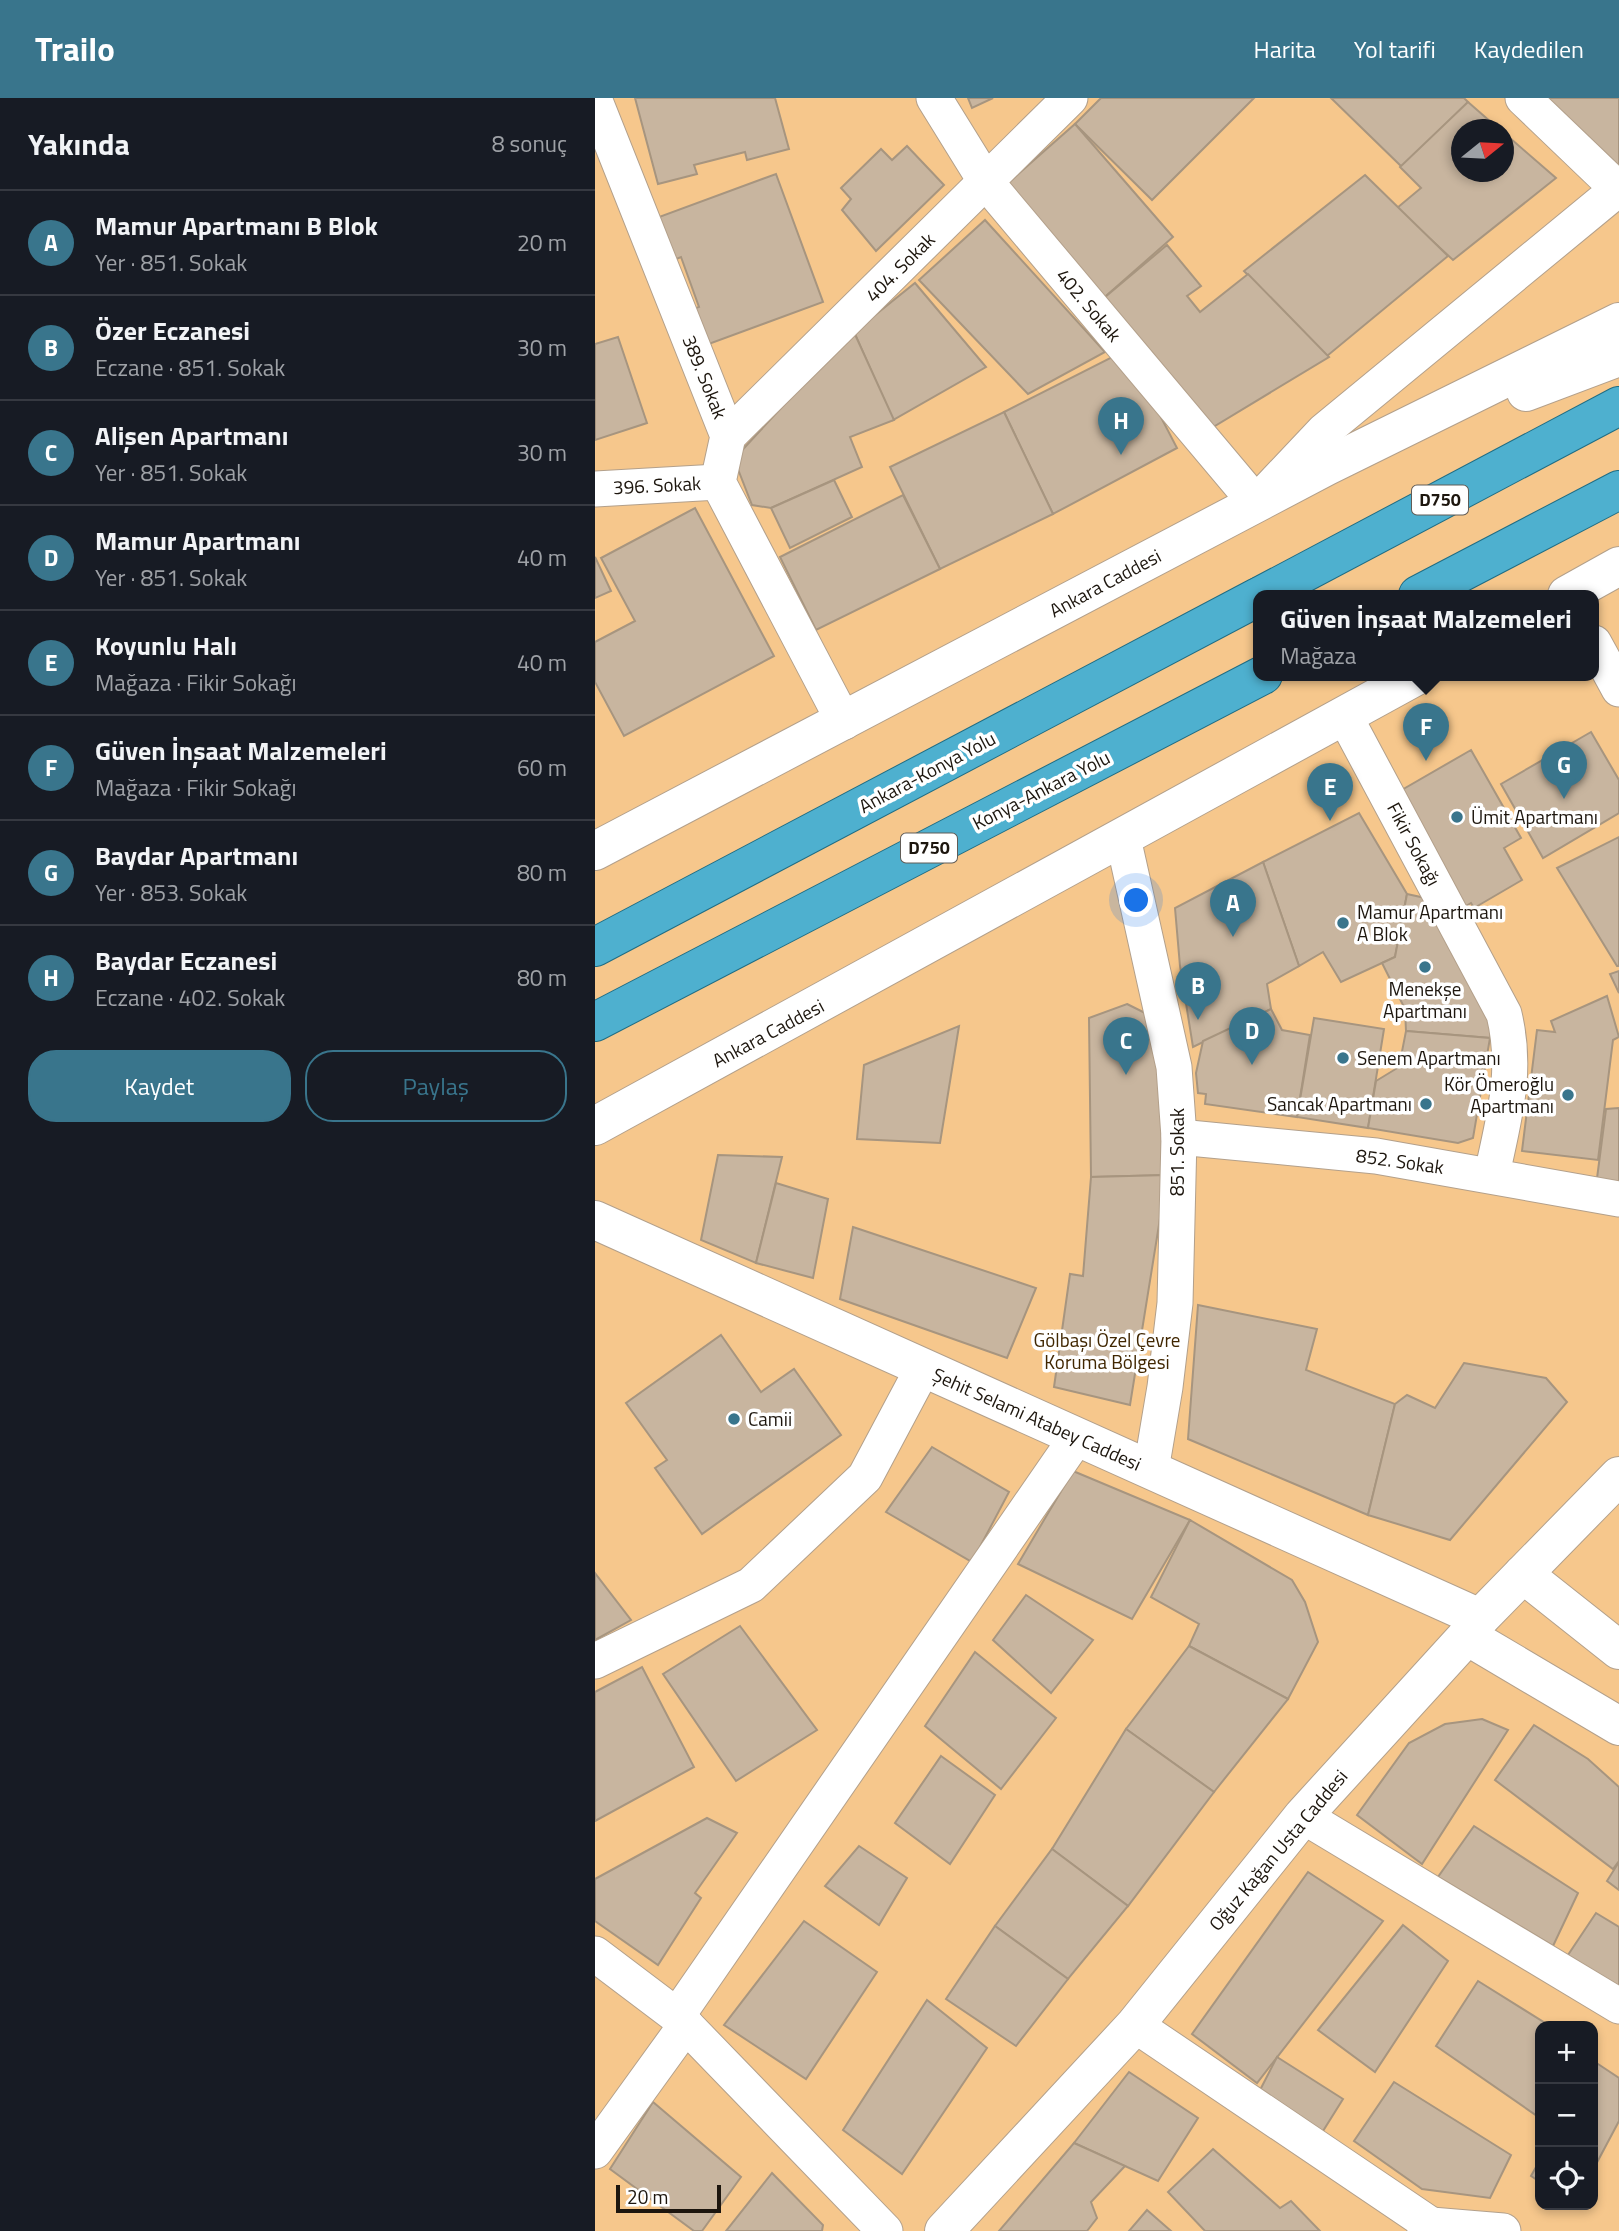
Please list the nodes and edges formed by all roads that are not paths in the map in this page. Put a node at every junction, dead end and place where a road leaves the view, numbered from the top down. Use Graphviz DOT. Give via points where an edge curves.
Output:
graph roads {
  1 [pos="934,98"];
  2 [pos="1070,98"];
  3 [pos="1523,98"];
  4 [pos="595,101"];
  5 [pos="986,182"];
  6 [pos="1618,189"];
  7 [pos="1619,322"];
  8 [pos="1619,357"];
  9 [pos="1619,405"];
  10 [pos="729,436"];
  11 [pos="1327,466"];
  12 [pos="718,482"];
  13 [pos="595,489"];
  14 [pos="1619,490"];
  15 [pos="1256,503"];
  16 [pos="1619,566"];
  17 [pos="1271,590"];
  18 [pos="1428,590"];
  19 [pos="1576,590"];
  20 [pos="1253,600"];
  21 [pos="1599,652"];
  22 [pos="1253,680"];
  23 [pos="1407,681"];
  24 [pos="1619,689"];
  25 [pos="1344,715"];
  26 [pos="844,722"];
  27 [pos="1123,838"];
  28 [pos="595,851"];
  29 [pos="595,947"];
  30 [pos="595,1021"];
  31 [pos="596,1126"];
  32 [pos="1179,1137"];
  33 [pos="1492,1174"];
  34 [pos="1619,1199"];
  35 [pos="604,1221"];
  36 [pos="923,1368"];
  37 [pos="1077,1437"];
  38 [pos="1150,1470"];
  39 [pos="1619,1476"];
  40 [pos="1523,1574"];
  41 [pos="1473,1627"];
  42 [pos="1619,1650"];
  43 [pos="595,1661"];
  44 [pos="1619,1726"];
  45 [pos="1303,1816"];
  46 [pos="595,1954"];
  47 [pos="1619,2006"];
  48 [pos="682,2021"];
  49 [pos="1135,2025"];
  50 [pos="595,2151"];
  51 [pos="1428,2228"];
  52 [pos="885,2231"];
  53 [pos="944,2231"];
  54 [pos="1503,2231"];
  1 -- 5 [label="street, 402. Sokak"];
  2 -- 5 [label="street, 404. Sokak"];
  3 -- 6 [label="street"];
  4 -- 10 [label="street, 389. Sokak"];
  5 -- 10 [label="street, 404. Sokak"];
  5 -- 15 [label="street, 402. Sokak"];
  6 -- 15 [label="street" via="1324,431"];
  7 -- 11 [label="street, Ankara Caddesi"];
  8 -- 11 [label="street"];
  9 -- 17 [label="highway, Ankara-Konya Yolu / D750"];
  10 -- 12 [label="street, 389. Sokak"];
  11 -- 15 [label="street, Ankara Caddesi"];
  12 -- 13 [label="street, 396. Sokak"];
  12 -- 26 [label="street"];
  14 -- 18 [label="highway"];
  15 -- 26 [label="street, Ankara Caddesi"];
  16 -- 19 [label="street"];
  20 -- 29 [label="highway, Ankara-Konya Yolu / D750"];
  21 -- 24 [label="street"];
  22 -- 30 [label="highway, Konya-Ankara Yolu / D750"];
  23 -- 25 [label="street, Ankara Caddesi"];
  25 -- 27 [label="street, Ankara Caddesi"];
  25 -- 33 [label="street, Fikir Sokağı" via="1504,1014 1512,1058 1510,1088"];
  26 -- 28 [label="street, Ankara Caddesi"];
  27 -- 31 [label="street, Ankara Caddesi"];
  27 -- 32 [label="street, 851. Sokak" via="1174,1067"];
  32 -- 33 [label="street, 852. Sokak" via="1376,1156"];
  32 -- 38 [label="street, 851. Sokak" via="1175,1303"];
  33 -- 34 [label="street, 852. Sokak"];
  35 -- 36 [label="street, Şehit Selami Atabey Caddesi"];
  36 -- 37 [label="street, Şehit Selami Atabey Caddesi"];
  36 -- 43 [label="street" via="866,1477 751,1585"];
  37 -- 38 [label="street, Şehit Selami Atabey Caddesi"];
  37 -- 48 [label="street"];
  38 -- 41 [label="street, Şehit Selami Atabey Caddesi"];
  39 -- 40 [label="street, Oğuz Kağan Usta Caddesi"];
  40 -- 41 [label="street, Oğuz Kağan Usta Caddesi"];
  40 -- 42 [label="street"];
  41 -- 44 [label="street, Şehit Selami Atabey Caddesi"];
  41 -- 45 [label="street, Oğuz Kağan Usta Caddesi"];
  45 -- 47 [label="street"];
  45 -- 49 [label="street, Oğuz Kağan Usta Caddesi"];
  46 -- 48 [label="street"];
  48 -- 50 [label="street"];
  48 -- 52 [label="street"];
  49 -- 51 [label="street"];
  49 -- 53 [label="street, Oğuz Kağan Usta Caddesi"];
  51 -- 54 [label="street"];
}
